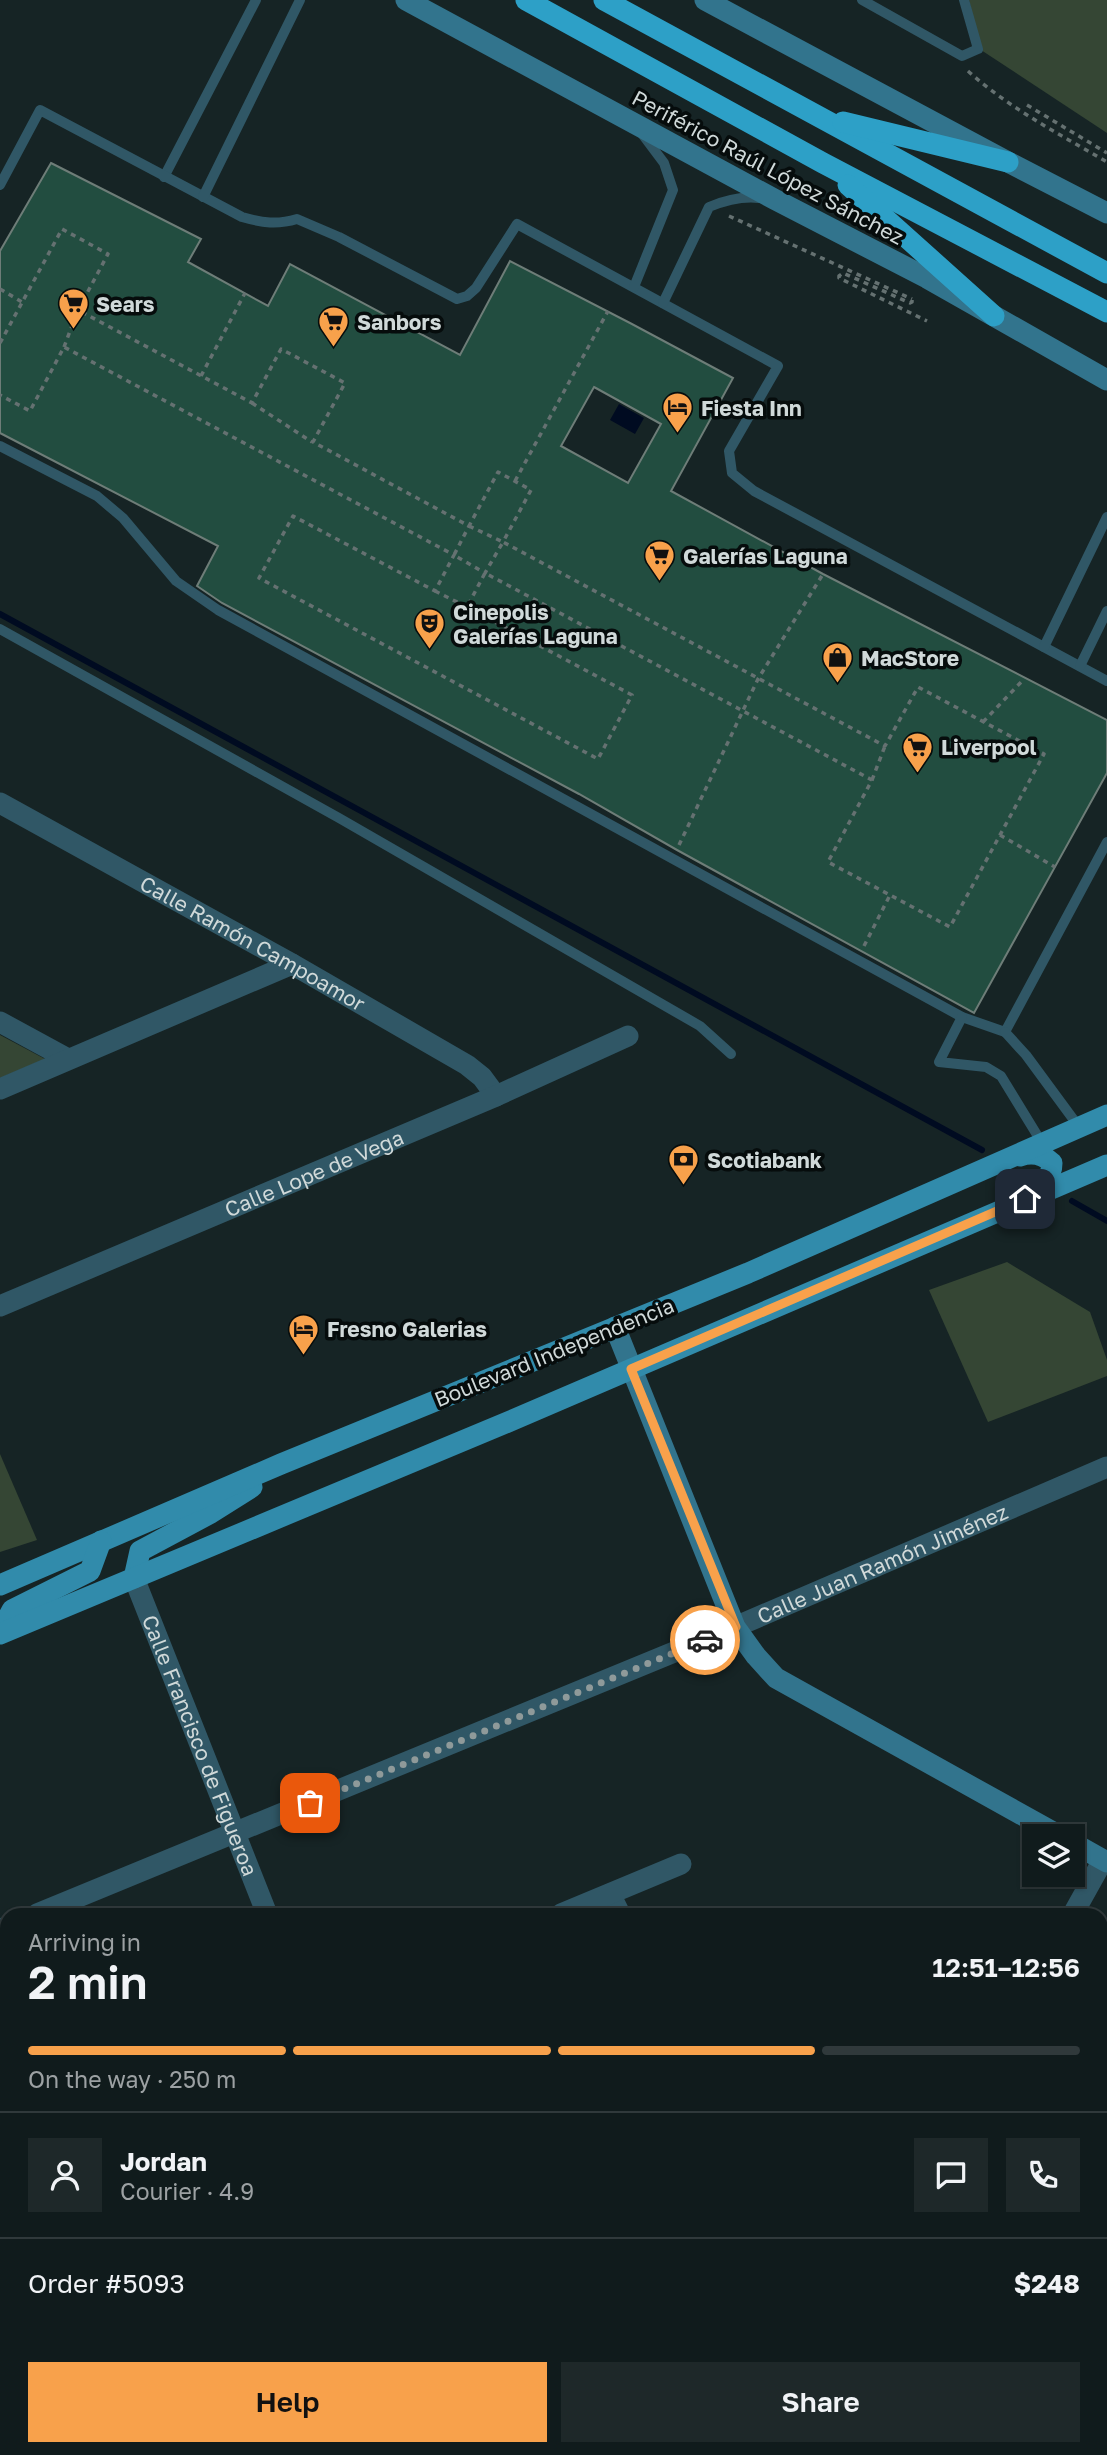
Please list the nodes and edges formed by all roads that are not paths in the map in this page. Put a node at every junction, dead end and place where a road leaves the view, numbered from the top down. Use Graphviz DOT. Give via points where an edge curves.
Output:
graph roads {
  1 [pos="256,0"];
  2 [pos="300,0"];
  3 [pos="405,0"];
  4 [pos="526,0"];
  5 [pos="604,0"];
  6 [pos="705,0"];
  7 [pos="862,0"];
  8 [pos="964,0"];
  9 [pos="812,114"];
  10 [pos="632,123"];
  11 [pos="1008,162"];
  12 [pos="823,163"];
  13 [pos="164,177"];
  14 [pos="0,186"];
  15 [pos="203,197"];
  16 [pos="774,199"];
  17 [pos="1107,213"];
  18 [pos="1107,273"];
  19 [pos="634,288"];
  20 [pos="663,303"];
  21 [pos="1107,312"];
  22 [pos="994,316"];
  23 [pos="1107,380"];
  24 [pos="0,446"];
  25 [pos="1107,517"];
  26 [pos="1107,611"];
  27 [pos="0,629"];
  28 [pos="1044,647"];
  29 [pos="1080,666"];
  30 [pos="1107,681"];
  31 [pos="0,803"];
  32 [pos="1107,842"];
  33 [pos="292,964"];
  34 [pos="962,1017"];
  35 [pos="0,1022"];
  36 [pos="1005,1032"];
  37 [pos="628,1036"];
  38 [pos="731,1054"];
  39 [pos="68,1059"];
  40 [pos="0,1089"];
  41 [pos="496,1096"];
  42 [pos="1107,1115"];
  43 [pos="1079,1127"];
  44 [pos="1042,1143"];
  45 [pos="1009,1159"];
  46 [pos="1106,1169"];
  47 [pos="915,1247"];
  48 [pos="0,1306"];
  49 [pos="615,1327"];
  50 [pos="631,1369"];
  51 [pos="281,1464"];
  52 [pos="1107,1467"];
  53 [pos="101,1541"];
  54 [pos="134,1578"];
  55 [pos="0,1584"];
  56 [pos="736,1627"];
  57 [pos="0,1634"];
  58 [pos="1038,1824"];
  59 [pos="235,1834"];
  60 [pos="1085,1850"];
  61 [pos="1105,1861"];
  62 [pos="681,1864"];
  63 [pos="610,1894"];
  64 [pos="52,1908"];
  65 [pos="265,1908"];
  66 [pos="576,1908"];
  67 [pos="617,1908"];
  68 [pos="1077,1908"];
  1 -- 13 [label="lane"];
  2 -- 15 [label="lane"];
  3 -- 10 [label="main road, Periférico Raúl López Sánchez"];
  4 -- 12 [label="highway, Periférico Raúl López Sánchez"];
  5 -- 9 [label="highway"];
  6 -- 11 [label="main road"];
  7 -- 8 [label="lane" via="962,56 978,49"];
  9 -- 11 [label="highway"];
  9 -- 18 [label="highway"];
  10 -- 16 [label="main road, Periférico Raúl López Sánchez"];
  10 -- 19 [label="lane" via="664,163 673,190"];
  11 -- 17 [label="main road"];
  12 -- 21 [label="highway, Periférico Raúl López Sánchez"];
  12 -- 22 [label="highway"];
  13 -- 14 [label="lane" via="40,110"];
  13 -- 15 [label="lane"];
  15 -- 19 [label="lane" via="265,223 297,219 457,299 475,288 517,224"];
  16 -- 20 [label="lane" via="744,196 709,207"];
  16 -- 22 [label="main road, Periférico Raúl López Sánchez"];
  19 -- 20 [label="lane"];
  20 -- 28 [label="lane" via="778,366 729,451 732,473 754,491"];
  22 -- 23 [label="main road, Periférico Raúl López Sánchez"];
  24 -- 34 [label="lane" via="97,496 123,518 176,581 218,610"];
  25 -- 28 [label="lane"];
  26 -- 29 [label="lane"];
  27 -- 38 [label="lane" via="700,1026"];
  28 -- 29 [label="lane"];
  29 -- 30 [label="lane"];
  31 -- 33 [label="street, Calle Ramón Campoamor"];
  32 -- 36 [label="lane"];
  33 -- 39 [label="street"];
  33 -- 41 [label="street, Calle Ramón Campoamor" via="467,1065"];
  34 -- 36 [label="lane"];
  34 -- 44 [label="lane" via="939,1062 986,1067 1001,1076"];
  35 -- 39 [label="street"];
  36 -- 43 [label="lane"];
  37 -- 41 [label="street, Calle Lope de Vega"];
  39 -- 40 [label="street"];
  41 -- 48 [label="street, Calle Lope de Vega"];
  42 -- 43 [label="main road, Boulevard Independencia"];
  43 -- 44 [label="main road, Boulevard Independencia"];
  44 -- 45 [label="main road, Boulevard Independencia"];
  45 -- 47 [label="main road" via="1037,1154 1052,1163 1052,1171 1048,1179"];
  45 -- 49 [label="main road, Boulevard Independencia"];
  46 -- 47 [label="main road, Boulevard Independencia"];
  47 -- 50 [label="main road, Boulevard Independencia"];
  49 -- 50 [label="main road"];
  49 -- 51 [label="main road, Boulevard Independencia"];
  50 -- 54 [label="main road, Boulevard Independencia"];
  50 -- 56 [label="main road"];
  51 -- 53 [label="main road, Boulevard Independencia"];
  51 -- 54 [label="main road" via="231,1501 140,1551"];
  52 -- 56 [label="street, Calle Juan Ramón Jiménez"];
  53 -- 55 [label="main road, Boulevard Independencia"];
  53 -- 57 [label="main road" via="90,1571 12,1610"];
  54 -- 57 [label="main road, Boulevard Independencia"];
  54 -- 59 [label="street, Calle Francisco de Figueroa"];
  56 -- 58 [label="main road" via="776,1678"];
  56 -- 59 [label="street, Calle Juan Ramón Jiménez"];
  59 -- 64 [label="street, Calle Juan Ramón Jiménez"];
  59 -- 65 [label="street, Calle Francisco de Figueroa"];
  60 -- 61 [label="main road"];
  61 -- 68 [label="street"];
  62 -- 63 [label="street"];
  63 -- 66 [label="street"];
  63 -- 67 [label="street"];
}
